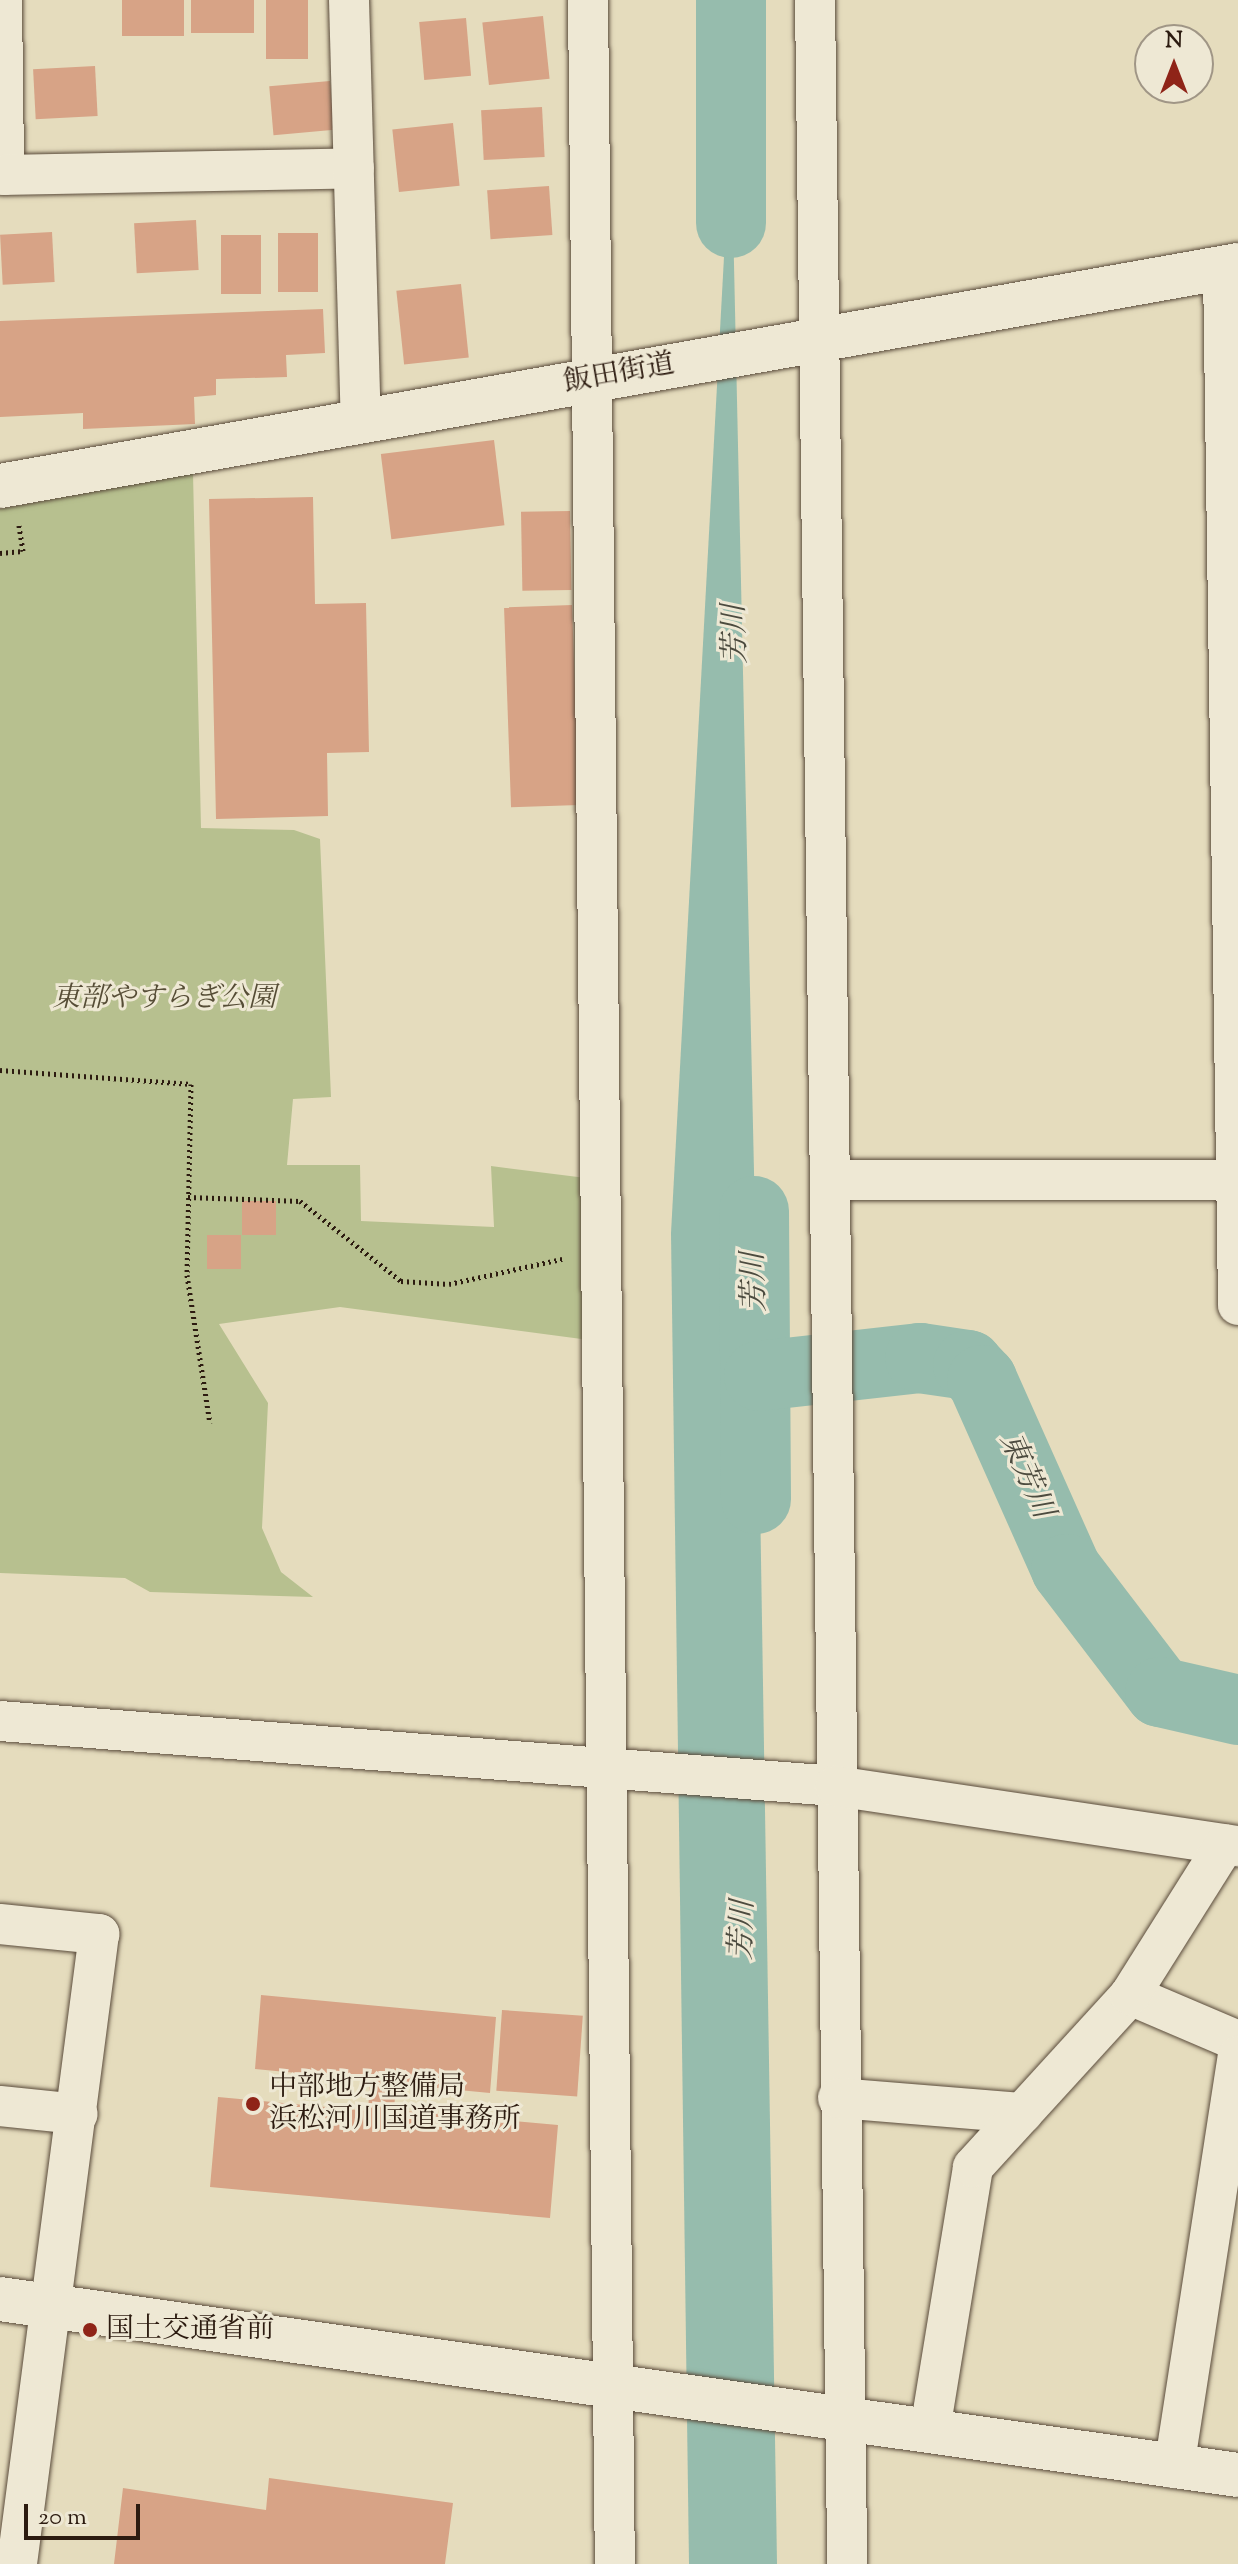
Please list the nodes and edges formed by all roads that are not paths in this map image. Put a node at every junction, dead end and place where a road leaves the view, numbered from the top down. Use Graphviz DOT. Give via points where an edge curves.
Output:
graph roads {
  1 [pos="2,0"];
  2 [pos="349,0"];
  3 [pos="588,0"];
  4 [pos="815,0"];
  5 [pos="354,168"];
  6 [pos="1230,267"];
  7 [pos="817,339"];
  8 [pos="594,378"];
  9 [pos="361,422"];
  10 [pos="0,486"];
  11 [pos="1235,817"];
  12 [pos="832,1180"];
  13 [pos="1237,1180"];
  14 [pos="1238,1305"];
  15 [pos="0,1721"];
  16 [pos="609,1767"];
  17 [pos="830,1786"];
  18 [pos="1232,1845"];
  19 [pos="0,1924"];
  20 [pos="1130,1995"];
  21 [pos="1238,2041"];
  22 [pos="1238,2056"];
  23 [pos="838,2098"];
  24 [pos="0,2106"];
  25 [pos="1022,2113"];
  26 [pos="78,2114"];
  27 [pos="0,2299"];
  28 [pos="55,2308"];
  29 [pos="620,2384"];
  30 [pos="832,2414"];
  31 [pos="930,2430"];
  32 [pos="1174,2468"];
  33 [pos="1238,2475"];
  34 [pos="17,2564"];
  35 [pos="615,2564"];
  36 [pos="847,2564"];
  1 -- 5 [label="street" via="4,175"];
  2 -- 5 [label="street"];
  3 -- 8 [label="street"];
  4 -- 7 [label="street"];
  5 -- 9 [label="street"];
  6 -- 7 [label="street, 飯田街道"];
  6 -- 11 [label="street"];
  7 -- 8 [label="street, 飯田街道"];
  7 -- 12 [label="street"];
  8 -- 9 [label="street, 飯田街道"];
  8 -- 16 [label="street" via="598,1258"];
  9 -- 10 [label="street, 飯田街道"];
  11 -- 13 [label="street"];
  12 -- 13 [label="street"];
  12 -- 17 [label="street"];
  13 -- 14 [label="street"];
  15 -- 16 [label="street"];
  16 -- 17 [label="street"];
  16 -- 29 [label="street"];
  17 -- 18 [label="street"];
  17 -- 23 [label="street"];
  18 -- 20 [label="street"];
  19 -- 26 [label="street" via="99,1934"];
  20 -- 21 [label="street"];
  20 -- 25 [label="street"];
  22 -- 32 [label="street"];
  23 -- 25 [label="street"];
  23 -- 30 [label="street"];
  24 -- 26 [label="street"];
  25 -- 31 [label="street" via="973,2167"];
  26 -- 28 [label="street"];
  27 -- 28 [label="street"];
  28 -- 29 [label="street"];
  28 -- 34 [label="street"];
  29 -- 30 [label="street"];
  29 -- 35 [label="street"];
  30 -- 31 [label="street"];
  30 -- 36 [label="street"];
  31 -- 32 [label="street"];
  32 -- 33 [label="street"];
}
